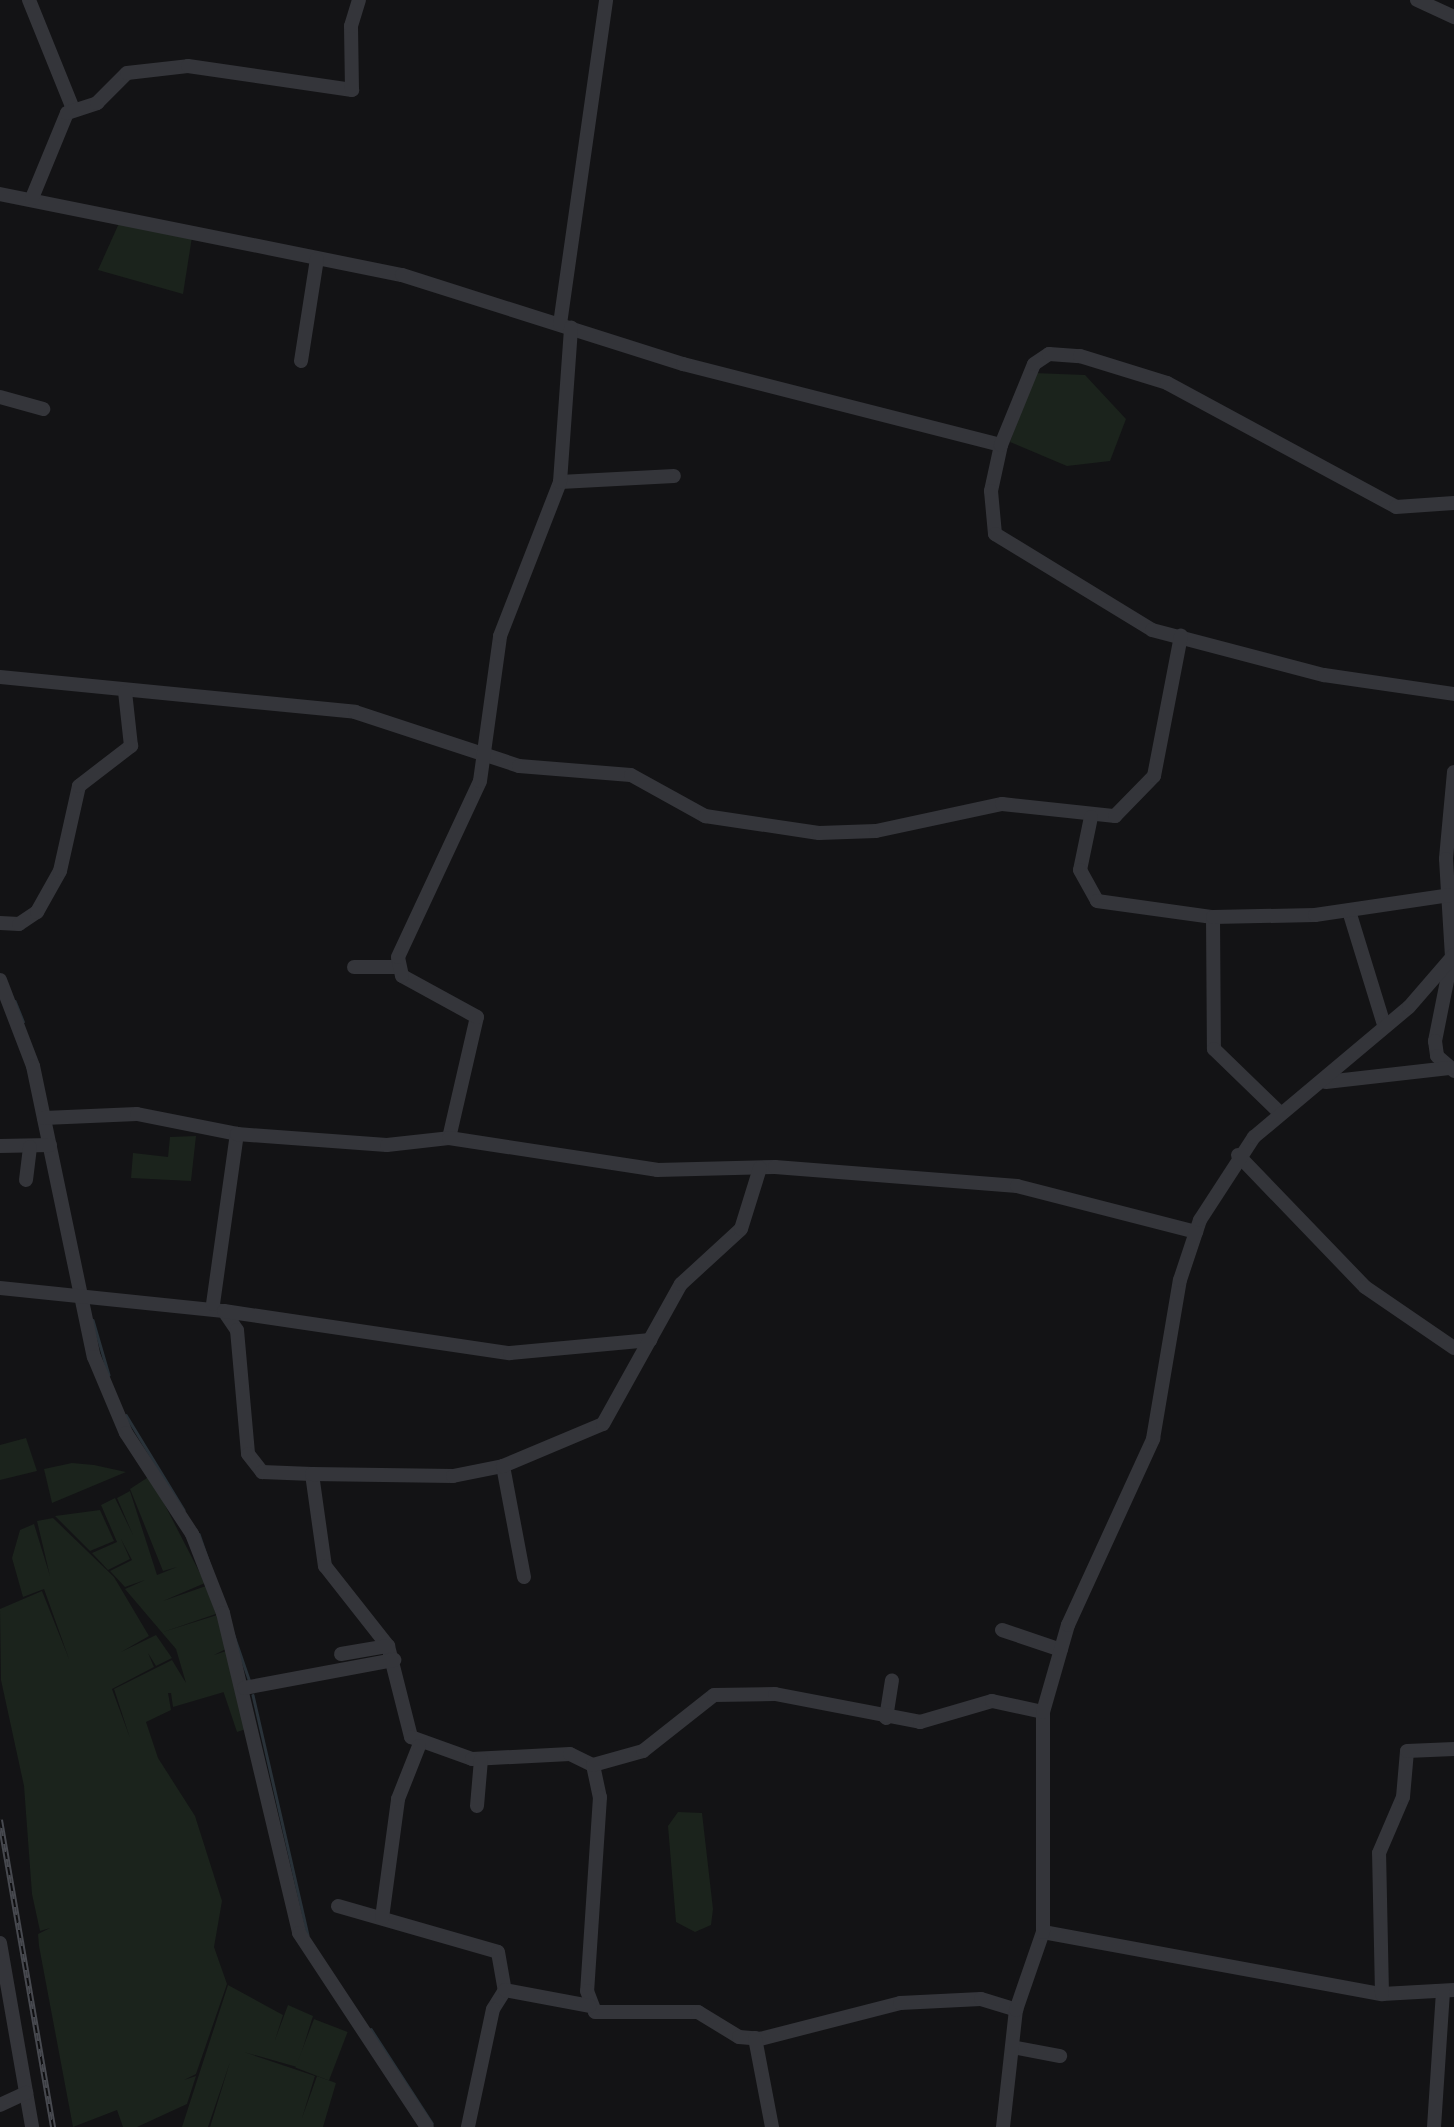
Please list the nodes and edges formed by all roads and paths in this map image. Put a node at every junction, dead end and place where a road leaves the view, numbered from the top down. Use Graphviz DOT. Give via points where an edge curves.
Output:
graph roads {
  1 [pos="29,0"];
  2 [pos="359,0"];
  3 [pos="606,0"];
  4 [pos="1417,0"];
  5 [pos="1454,17"];
  6 [pos="73,109"];
  7 [pos="0,194"];
  8 [pos="32,198"];
  9 [pos="317,259"];
  10 [pos="566,326"];
  11 [pos="301,361"];
  12 [pos="0,398"];
  13 [pos="43,409"];
  14 [pos="1001,445"];
  15 [pos="674,476"];
  16 [pos="560,482"];
  17 [pos="1454,503"];
  18 [pos="1181,636"];
  19 [pos="0,677"];
  20 [pos="125,692"];
  21 [pos="1454,694"];
  22 [pos="484,754"];
  23 [pos="1454,772"];
  24 [pos="1091,817"];
  25 [pos="1450,895"];
  26 [pos="1349,911"];
  27 [pos="1213,917"];
  28 [pos="0,923"];
  29 [pos="1453,956"];
  30 [pos="354,967"];
  31 [pos="398,967"];
  32 [pos="0,980"];
  33 [pos="1384,1025"];
  34 [pos="1451,1070"];
  35 [pos="1326,1082"];
  36 [pos="1280,1112"];
  37 [pos="48,1118"];
  38 [pos="237,1134"];
  39 [pos="449,1138"];
  40 [pos="50,1145"];
  41 [pos="0,1146"];
  42 [pos="30,1146"];
  43 [pos="1238,1155"];
  44 [pos="760,1168"];
  45 [pos="26,1180"];
  46 [pos="1196,1232"];
  47 [pos="0,1288"];
  48 [pos="87,1295"];
  49 [pos="219,1308"];
  50 [pos="650,1340"];
  51 [pos="1454,1348"];
  52 [pos="502,1466"];
  53 [pos="312,1474"];
  54 [pos="524,1577"];
  55 [pos="1002,1630"];
  56 [pos="1061,1650"];
  57 [pos="391,1653"];
  58 [pos="341,1654"];
  59 [pos="892,1680"];
  60 [pos="248,1687"];
  61 [pos="1043,1712"];
  62 [pos="886,1718"];
  63 [pos="419,1746"];
  64 [pos="1454,1748"];
  65 [pos="481,1759"];
  66 [pos="593,1766"];
  67 [pos="477,1806"];
  68 [pos="338,1906"];
  69 [pos="382,1918"];
  70 [pos="1043,1932"];
  71 [pos="0,1943"];
  72 [pos="505,1990"];
  73 [pos="1449,1991"];
  74 [pos="1382,1994"];
  75 [pos="590,2006"];
  76 [pos="1016,2010"];
  77 [pos="755,2038"];
  78 [pos="1012,2047"];
  79 [pos="1060,2056"];
  80 [pos="26,2093"];
  81 [pos="0,2105"];
  82 [pos="32,2127"];
  83 [pos="427,2127"];
  84 [pos="468,2127"];
  85 [pos="772,2127"];
  86 [pos="1003,2127"];
  87 [pos="1434,2127"];
  1 -- 6 [label="street"];
  2 -- 6 [label="street" via="351,26 352,90 228,70 142,68 121,76 92,106"];
  3 -- 10 [label="street"];
  4 -- 5 [label="street"];
  6 -- 8 [label="street"];
  7 -- 8 [label="street"];
  8 -- 9 [label="street"];
  9 -- 10 [label="street" via="402,276"];
  9 -- 11 [label="street"];
  10 -- 14 [label="street" via="683,364"];
  10 -- 16 [label="street"];
  12 -- 13 [label="street"];
  14 -- 17 [label="street" via="1034,364 1049,354 1080,356 1167,383 1396,507"];
  14 -- 18 [label="street" via="991,491 996,534 1152,630"];
  15 -- 16 [label="street"];
  16 -- 22 [label="street" via="506,618"];
  18 -- 21 [label="street" via="1369,684"];
  18 -- 24 [label="street" via="1154,776 1115,816"];
  19 -- 20 [label="street"];
  20 -- 22 [label="street" via="355,712"];
  20 -- 28 [label="street" via="131,746 79,786 60,871 37,912 19,924"];
  22 -- 24 [label="street" via="551,772 632,776 705,816 782,830 876,831 1002,804"];
  22 -- 31 [label="street" via="465,826 412,917"];
  23 -- 25 [label="street"];
  24 -- 27 [label="street" via="1080,870 1096,901"];
  25 -- 26 [label="street"];
  25 -- 29 [label="street"];
  26 -- 27 [label="street"];
  26 -- 33 [label="street"];
  27 -- 36 [label="street" via="1214,1049"];
  29 -- 33 [label="street"];
  29 -- 34 [label="street" via="1435,1041"];
  30 -- 31 [label="street"];
  31 -- 39 [label="street" via="477,1017"];
  32 -- 37 [label="street" via="26,1037"];
  33 -- 35 [label="street"];
  34 -- 35 [label="street"];
  35 -- 36 [label="street"];
  36 -- 43 [label="street"];
  37 -- 38 [label="street" via="137,1114"];
  37 -- 40 [label="street"];
  38 -- 39 [label="street" via="387,1144"];
  38 -- 49 [label="street"];
  39 -- 44 [label="street" via="657,1170"];
  40 -- 42 [label="street"];
  40 -- 48 [label="street"];
  41 -- 42 [label="street"];
  42 -- 45 [label="street"];
  43 -- 46 [label="street"];
  43 -- 51 [label="street" via="1365,1287"];
  44 -- 46 [label="street" via="1018,1186"];
  44 -- 50 [label="street" via="742,1229 681,1284"];
  46 -- 56 [label="street" via="1180,1280 1153,1439"];
  47 -- 48 [label="street"];
  48 -- 49 [label="street"];
  48 -- 60 [label="street" via="104,1386 192,1534"];
  49 -- 50 [label="street" via="510,1354"];
  49 -- 53 [label="street" via="236,1330 254,1468"];
  50 -- 52 [label="street" via="603,1424"];
  52 -- 53 [label="street" via="452,1476"];
  52 -- 54 [label="street"];
  53 -- 57 [label="street" via="326,1566"];
  55 -- 56 [label="street"];
  56 -- 61 [label="street"];
  57 -- 58 [label="street"];
  57 -- 60 [label="street"];
  57 -- 63 [label="street"];
  59 -- 62 [label="street"];
  60 -- 83 [label="street" via="299,1933"];
  61 -- 62 [label="street" via="992,1701 920,1722"];
  61 -- 70 [label="street"];
  62 -- 66 [label="street" via="775,1694 714,1695 643,1751"];
  63 -- 65 [label="street"];
  63 -- 69 [label="street" via="398,1799"];
  64 -- 74 [label="street" via="1407,1752 1402,1797 1378,1852"];
  65 -- 66 [label="street" via="570,1754"];
  65 -- 67 [label="street"];
  66 -- 75 [label="street" via="600,1797 589,1870"];
  68 -- 69 [label="street"];
  69 -- 72 [label="street" via="493,1948 504,1962"];
  70 -- 74 [label="street"];
  70 -- 76 [label="street"];
  71 -- 80 [label="street"];
  72 -- 75 [label="street"];
  72 -- 84 [label="street" via="493,2009"];
  73 -- 74 [label="street"];
  73 -- 87 [label="street"];
  75 -- 77 [label="street" via="604,2016 710,2014 739,2037"];
  76 -- 77 [label="street" via="981,1999 900,2003"];
  76 -- 78 [label="street"];
  77 -- 85 [label="street"];
  78 -- 79 [label="street"];
  78 -- 86 [label="street"];
  80 -- 81 [label="street"];
  80 -- 82 [label="street"];
}
